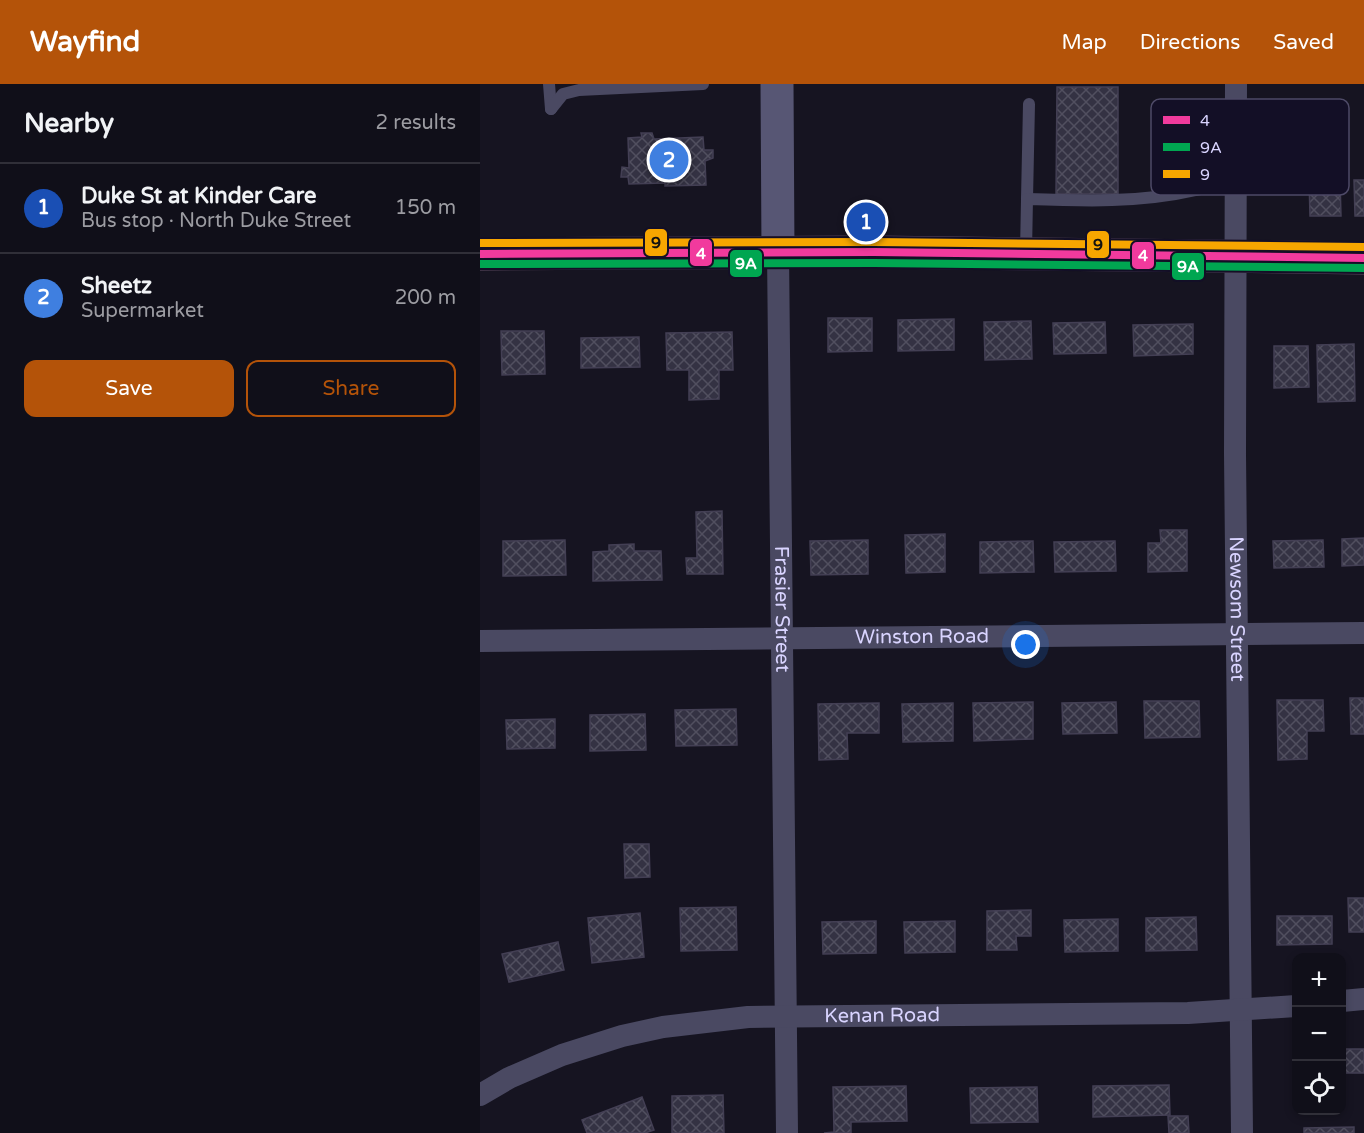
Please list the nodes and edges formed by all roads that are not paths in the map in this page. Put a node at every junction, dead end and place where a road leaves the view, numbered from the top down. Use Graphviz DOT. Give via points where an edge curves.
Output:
graph roads {
  1 [pos="549,84"];
  2 [pos="703,84"];
  3 [pos="777,84"];
  4 [pos="668,85"];
  5 [pos="689,85"];
  6 [pos="599,86"];
  7 [pos="621,86"];
  8 [pos="643,86"];
  9 [pos="579,87"];
  10 [pos="1029,104"];
  11 [pos="1167,195"];
  12 [pos="1236,195"];
  13 [pos="1027,199"];
  14 [pos="778,252"];
  15 [pos="480,254"];
  16 [pos="1026,254"];
  17 [pos="1236,256"];
  18 [pos="1364,258"];
  19 [pos="1364,633"];
  20 [pos="1237,634"];
  21 [pos="782,638"];
  22 [pos="480,641"];
  23 [pos="1364,999"];
  24 [pos="1346,1001"];
  25 [pos="1292,1006"];
  26 [pos="1240,1010"];
  27 [pos="785,1017"];
  28 [pos="480,1095"];
  29 [pos="786,1133"];
  30 [pos="1242,1133"];
  1 -- 9 [label="lane" via="551,109 563,94"];
  2 -- 5 [label="lane"];
  3 -- 14 [label="street, Frasier Street"];
  4 -- 5 [label="lane"];
  4 -- 8 [label="lane"];
  6 -- 7 [label="lane"];
  6 -- 9 [label="lane"];
  7 -- 8 [label="lane"];
  10 -- 13 [label="lane"];
  11 -- 13 [label="lane" via="1098,202"];
  12 -- 17 [label="street, Newsom Street"];
  13 -- 16 [label="lane"];
  14 -- 15 [label="highway"];
  14 -- 16 [label="highway"];
  14 -- 21 [label="street, Frasier Street"];
  16 -- 17 [label="highway"];
  17 -- 18 [label="highway"];
  17 -- 20 [label="street, Newsom Street"];
  19 -- 20 [label="street, Winston Road"];
  20 -- 21 [label="street, Winston Road"];
  20 -- 26 [label="street, Newsom Street"];
  21 -- 22 [label="street, Winston Road"];
  21 -- 27 [label="street, Frasier Street"];
  23 -- 24 [label="street"];
  25 -- 26 [label="street, Kenan Road"];
  26 -- 27 [label="street, Kenan Road"];
  26 -- 30 [label="street, Newsom Street"];
  27 -- 28 [label="street, Kenan Road" via="748,1017 622,1036 562,1054"];
  27 -- 29 [label="street, Frasier Street"];
}
